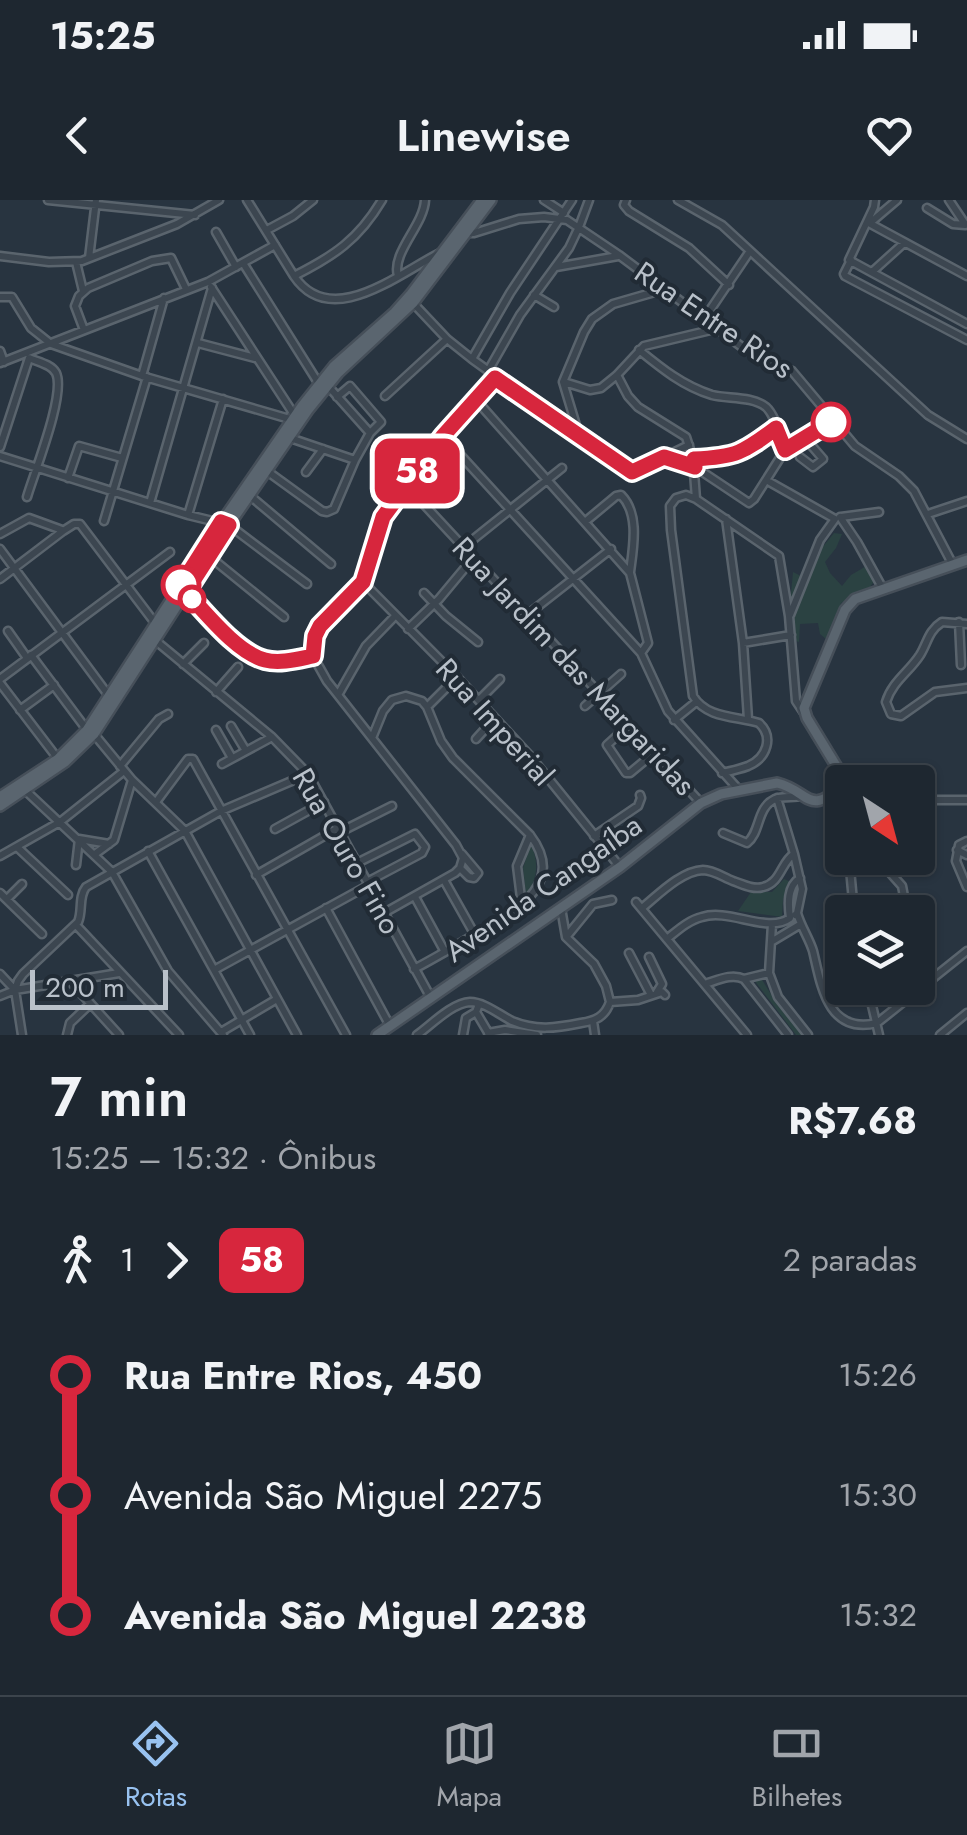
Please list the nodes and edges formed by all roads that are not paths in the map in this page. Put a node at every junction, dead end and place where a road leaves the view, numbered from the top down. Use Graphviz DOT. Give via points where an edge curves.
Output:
graph roads {
  1 [pos="48,200"];
  2 [pos="218,200"];
  3 [pos="313,200"];
  4 [pos="382,200"];
  5 [pos="425,200"];
  6 [pos="482,200"];
  7 [pos="492,200"];
  8 [pos="544,200"];
  9 [pos="572,200"];
  10 [pos="588,200"];
  11 [pos="626,200"];
  12 [pos="678,200"];
  13 [pos="875,200"];
  14 [pos="896,200"];
  15 [pos="950,200"];
  16 [pos="251,201"];
  17 [pos="95,202"];
  18 [pos="926,208"];
  19 [pos="196,215"];
  20 [pos="569,220"];
  21 [pos="869,223"];
  22 [pos="966,226"];
  23 [pos="267,230"];
  24 [pos="216,232"];
  25 [pos="463,232"];
  26 [pos="905,242"];
  27 [pos="275,245"];
  28 [pos="446,250"];
  29 [pos="750,252"];
  30 [pos="619,255"];
  31 [pos="0,256"];
  32 [pos="89,258"];
  33 [pos="851,260"];
  34 [pos="76,262"];
  35 [pos="240,265"];
  36 [pos="556,267"];
  37 [pos="872,272"];
  38 [pos="294,276"];
  39 [pos="398,276"];
  40 [pos="967,276"];
  41 [pos="729,284"];
  42 [pos="210,285"];
  43 [pos="186,289"];
  44 [pos="664,289"];
  45 [pos="83,291"];
  46 [pos="534,295"];
  47 [pos="0,297"];
  48 [pos="164,297"];
  49 [pos="413,303"];
  50 [pos="554,307"];
  51 [pos="704,320"];
  52 [pos="967,324"];
  53 [pos="716,328"];
  54 [pos="84,330"];
  55 [pos="447,339"];
  56 [pos="967,340"];
  57 [pos="198,343"];
  58 [pos="51,344"];
  59 [pos="638,350"];
  60 [pos="0,352"];
  61 [pos="30,355"];
  62 [pos="256,358"];
  63 [pos="2,362"];
  64 [pos="480,365"];
  65 [pos="617,376"];
  66 [pos="144,377"];
  67 [pos="495,378"];
  68 [pos="564,382"];
  69 [pos="323,384"];
  70 [pos="184,388"];
  71 [pos="385,396"];
  72 [pos="337,397"];
  73 [pos="223,399"];
  74 [pos="476,400"];
  75 [pos="294,418"];
  76 [pos="832,421"];
  77 [pos="776,428"];
  78 [pos="370,433"];
  79 [pos="443,436"];
  80 [pos="580,436"];
  81 [pos="804,437"];
  82 [pos="289,438"];
  83 [pos="967,439"];
  84 [pos="689,445"];
  85 [pos="0,448"];
  86 [pos="323,448"];
  87 [pos="785,450"];
  88 [pos="0,456"];
  89 [pos="800,456"];
  90 [pos="664,457"];
  91 [pos="122,458"];
  92 [pos="354,460"];
  93 [pos="694,463"];
  94 [pos="36,468"];
  95 [pos="562,468"];
  96 [pos="266,470"];
  97 [pos="306,472"];
  98 [pos="68,478"];
  99 [pos="548,479"];
  100 [pos="766,480"];
  101 [pos="406,484"];
  102 [pos="112,491"];
  103 [pos="250,496"];
  104 [pos="27,497"];
  105 [pos="696,499"];
  106 [pos="967,501"];
  107 [pos="150,503"];
  108 [pos="510,510"];
  109 [pos="879,512"];
  110 [pos="928,514"];
  111 [pos="188,515"];
  112 [pos="838,518"];
  113 [pos="726,519"];
  114 [pos="104,521"];
  115 [pos="586,521"];
  116 [pos="225,524"];
  117 [pos="63,530"];
  118 [pos="0,534"];
  119 [pos="465,546"];
  120 [pos="0,549"];
  121 [pos="611,549"];
  122 [pos="170,552"];
  123 [pos="209,556"];
  124 [pos="474,557"];
  125 [pos="967,560"];
  126 [pos="331,564"];
  127 [pos="954,565"];
  128 [pos="14,568"];
  129 [pos="630,574"];
  130 [pos="0,578"];
  131 [pos="573,578"];
  132 [pos="363,582"];
  133 [pos="126,584"];
  134 [pos="307,584"];
  135 [pos="883,589"];
  136 [pos="186,592"];
  137 [pos="424,593"];
  138 [pos="434,604"];
  139 [pos="527,615"];
  140 [pos="395,616"];
  141 [pos="789,616"];
  142 [pos="284,617"];
  143 [pos="963,623"];
  144 [pos="156,624"];
  145 [pos="408,629"];
  146 [pos="8,631"];
  147 [pos="61,632"];
  148 [pos="791,635"];
  149 [pos="156,641"];
  150 [pos="478,642"];
  151 [pos="742,642"];
  152 [pos="204,644"];
  153 [pos="640,653"];
  154 [pos="313,656"];
  155 [pos="29,657"];
  156 [pos="183,664"];
  157 [pos="961,665"];
  158 [pos="238,667"];
  159 [pos="621,674"];
  160 [pos="457,677"];
  161 [pos="500,679"];
  162 [pos="0,681"];
  163 [pos="54,685"];
  164 [pos="967,688"];
  165 [pos="216,692"];
  166 [pos="600,693"];
  167 [pos="338,696"];
  168 [pos="109,697"];
  169 [pos="479,700"];
  170 [pos="696,702"];
  171 [pos="585,706"];
  172 [pos="802,706"];
  173 [pos="427,707"];
  174 [pos="20,710"];
  175 [pos="168,714"];
  176 [pos="495,718"];
  177 [pos="674,720"];
  178 [pos="748,720"];
  179 [pos="630,725"];
  180 [pos="232,726"];
  181 [pos="216,730"];
  182 [pos="90,732"];
  183 [pos="272,737"];
  184 [pos="371,739"];
  185 [pos="476,739"];
  186 [pos="246,751"];
  187 [pos="654,753"];
  188 [pos="232,758"];
  189 [pos="58,759"];
  190 [pos="222,764"];
  191 [pos="835,765"];
  192 [pos="122,769"];
  193 [pos="722,773"];
  194 [pos="308,774"];
  195 [pos="134,782"];
  196 [pos="26,790"];
  197 [pos="740,790"];
  198 [pos="640,795"];
  199 [pos="802,796"];
  200 [pos="0,797"];
  201 [pos="777,798"];
  202 [pos="825,799"];
  203 [pos="935,800"];
  204 [pos="967,800"];
  205 [pos="156,802"];
  206 [pos="324,802"];
  207 [pos="700,803"];
  208 [pos="0,806"];
  209 [pos="392,806"];
  210 [pos="221,810"];
  211 [pos="60,822"];
  212 [pos="275,829"];
  213 [pos="339,830"];
  214 [pos="184,831"];
  215 [pos="723,833"];
  216 [pos="530,835"];
  217 [pos="594,836"];
  218 [pos="78,839"];
  219 [pos="967,841"];
  220 [pos="109,844"];
  221 [pos="18,846"];
  222 [pos="957,850"];
  223 [pos="148,851"];
  224 [pos="462,854"];
  225 [pos="794,854"];
  226 [pos="967,855"];
  227 [pos="0,856"];
  228 [pos="97,856"];
  229 [pos="358,863"];
  230 [pos="76,864"];
  231 [pos="620,867"];
  232 [pos="460,868"];
  233 [pos="782,870"];
  234 [pos="112,872"];
  235 [pos="256,875"];
  236 [pos="797,879"];
  237 [pos="444,880"];
  238 [pos="22,884"];
  239 [pos="368,884"];
  240 [pos="967,886"];
  241 [pos="0,892"];
  242 [pos="68,895"];
  243 [pos="415,897"];
  244 [pos="7,899"];
  245 [pos="522,906"];
  246 [pos="326,908"];
  247 [pos="562,908"];
  248 [pos="603,910"];
  249 [pos="384,914"];
  250 [pos="793,916"];
  251 [pos="76,924"];
  252 [pos="772,924"];
  253 [pos="801,924"];
  254 [pos="287,930"];
  255 [pos="42,934"];
  256 [pos="474,934"];
  257 [pos="566,938"];
  258 [pos="668,938"];
  259 [pos="770,943"];
  260 [pos="251,950"];
  261 [pos="967,951"];
  262 [pos="445,952"];
  263 [pos="629,953"];
  264 [pos="649,957"];
  265 [pos="414,969"];
  266 [pos="214,970"];
  267 [pos="120,972"];
  268 [pos="769,973"];
  269 [pos="3,977"];
  270 [pos="744,979"];
  271 [pos="70,981"];
  272 [pos="705,984"];
  273 [pos="15,990"];
  274 [pos="653,994"];
  275 [pos="0,996"];
  276 [pos="665,996"];
  277 [pos="430,998"];
  278 [pos="277,999"];
  279 [pos="610,1002"];
  280 [pos="89,1005"];
  281 [pos="873,1005"];
  282 [pos="478,1008"];
  283 [pos="967,1013"];
  284 [pos="242,1019"];
  285 [pos="593,1021"];
  286 [pos="877,1023"];
  287 [pos="390,1026"];
  288 [pos="222,1033"];
  289 [pos="536,1033"];
  290 [pos="489,1034"];
  291 [pos="22,1035"];
  292 [pos="67,1035"];
  293 [pos="119,1035"];
  294 [pos="179,1035"];
  295 [pos="250,1035"];
  296 [pos="297,1035"];
  297 [pos="346,1035"];
  298 [pos="378,1035"];
  299 [pos="417,1035"];
  300 [pos="463,1035"];
  301 [pos="596,1035"];
  302 [pos="747,1035"];
  303 [pos="788,1035"];
  304 [pos="808,1035"];
  305 [pos="880,1035"];
  306 [pos="940,1035"];
  1 -- 17 [label="street"];
  2 -- 19 [label="street"];
  3 -- 23 [label="street"];
  4 -- 38 [label="street" via="348,244"];
  5 -- 39 [label="street" via="396,265"];
  6 -- 25 [label="main road"];
  7 -- 25 [label="main road"];
  8 -- 20 [label="street, Rua Entre Rios"];
  9 -- 20 [label="street"];
  10 -- 20 [label="street"];
  11 -- 41 [label="street" via="629,212 689,248"];
  12 -- 29 [label="street" via="722,225"];
  13 -- 21 [label="street"];
  14 -- 21 [label="street"];
  15 -- 22 [label="street"];
  16 -- 23 [label="street"];
  17 -- 19 [label="street"];
  17 -- 32 [label="street"];
  18 -- 22 [label="street"];
  19 -- 32 [label="street"];
  20 -- 25 [label="street" via="519,219"];
  20 -- 30 [label="street, Rua Entre Rios"];
  20 -- 36 [label="street"];
  20 -- 64 [label="street" via="510,293"];
  21 -- 26 [label="street"];
  21 -- 33 [label="street"];
  23 -- 27 [label="street"];
  24 -- 35 [label="street"];
  25 -- 28 [label="main road"];
  25 -- 49 [label="main road"];
  26 -- 37 [label="street"];
  26 -- 40 [label="street"];
  27 -- 35 [label="street"];
  27 -- 38 [label="street"];
  28 -- 39 [label="street"];
  28 -- 69 [label="main road"];
  29 -- 41 [label="street"];
  29 -- 83 [label="street" via="934,420"];
  30 -- 36 [label="street"];
  30 -- 44 [label="street, Rua Entre Rios"];
  31 -- 34 [label="street"];
  32 -- 34 [label="street"];
  33 -- 37 [label="street"];
  33 -- 56 [label="street" via="844,276"];
  34 -- 45 [label="street"];
  35 -- 42 [label="street"];
  35 -- 69 [label="street"];
  36 -- 46 [label="street"];
  37 -- 52 [label="street"];
  38 -- 39 [label="street" via="312,295 350,298"];
  41 -- 51 [label="street"];
  42 -- 43 [label="street"];
  42 -- 57 [label="street"];
  42 -- 62 [label="street"];
  43 -- 45 [label="street" via="166,257"];
  43 -- 48 [label="street"];
  44 -- 51 [label="street, Rua Entre Rios"];
  44 -- 68 [label="street" via="601,310 584,332"];
  45 -- 54 [label="street" via="76,306"];
  46 -- 50 [label="street"];
  46 -- 64 [label="street"];
  47 -- 58 [label="street" via="12,297 31,328"];
  48 -- 54 [label="street"];
  48 -- 66 [label="street"];
  49 -- 55 [label="street"];
  49 -- 69 [label="main road"];
  51 -- 53 [label="street, Rua Entre Rios"];
  53 -- 59 [label="street"];
  53 -- 76 [label="street, Rua Entre Rios" via="792,371"];
  54 -- 58 [label="street"];
  55 -- 64 [label="street"];
  55 -- 71 [label="street"];
  57 -- 62 [label="street"];
  57 -- 70 [label="street"];
  58 -- 61 [label="street"];
  58 -- 66 [label="street"];
  59 -- 65 [label="street"];
  59 -- 77 [label="street" via="690,386 765,407"];
  60 -- 63 [label="street"];
  61 -- 63 [label="street"];
  61 -- 85 [label="street"];
  61 -- 94 [label="street" via="52,368 58,382"];
  62 -- 75 [label="street"];
  64 -- 67 [label="street"];
  65 -- 68 [label="street" via="595,390"];
  65 -- 84 [label="street" via="632,402 683,434"];
  66 -- 70 [label="street"];
  66 -- 91 [label="street"];
  67 -- 74 [label="street"];
  67 -- 80 [label="street"];
  68 -- 80 [label="street"];
  69 -- 72 [label="street"];
  69 -- 75 [label="main road"];
  69 -- 82 [label="main road"];
  70 -- 73 [label="street"];
  70 -- 107 [label="street"];
  72 -- 78 [label="street"];
  72 -- 78 [label="street" via="351,387 380,421"];
  73 -- 75 [label="street"];
  73 -- 111 [label="street"];
  74 -- 79 [label="street"];
  74 -- 99 [label="street"];
  75 -- 116 [label="main road"];
  76 -- 81 [label="street"];
  76 -- 110 [label="street, Rua Entre Rios" via="907,483"];
  77 -- 87 [label="street"];
  77 -- 93 [label="street" via="736,455"];
  78 -- 92 [label="street"];
  79 -- 101 [label="street"];
  79 -- 108 [label="street"];
  80 -- 90 [label="street" via="632,472"];
  81 -- 87 [label="street"];
  81 -- 89 [label="street" via="823,459 814,468"];
  82 -- 86 [label="street"];
  82 -- 96 [label="main road"];
  84 -- 90 [label="street"];
  84 -- 93 [label="street"];
  86 -- 92 [label="street"];
  86 -- 97 [label="street"];
  87 -- 100 [label="street"];
  88 -- 94 [label="street"];
  90 -- 93 [label="street"];
  91 -- 98 [label="street" via="79,446"];
  91 -- 102 [label="street"];
  92 -- 96 [label="street" via="327,512"];
  93 -- 100 [label="street" via="748,502"];
  93 -- 105 [label="street"];
  94 -- 98 [label="street"];
  94 -- 104 [label="street"];
  95 -- 99 [label="street"];
  96 -- 103 [label="main road"];
  98 -- 102 [label="street"];
  99 -- 108 [label="street"];
  99 -- 115 [label="street"];
  100 -- 112 [label="street"];
  101 -- 119 [label="street, Rua Jardim das Margaridas"];
  101 -- 132 [label="street" via="379,525"];
  102 -- 107 [label="street"];
  102 -- 114 [label="street"];
  103 -- 116 [label="main road"];
  103 -- 126 [label="street"];
  105 -- 113 [label="street"];
  105 -- 170 [label="street" via="686,495 670,506"];
  106 -- 110 [label="street"];
  107 -- 111 [label="street"];
  108 -- 119 [label="street"];
  108 -- 131 [label="street"];
  109 -- 112 [label="street"];
  110 -- 127 [label="street, Rua Entre Rios"];
  111 -- 116 [label="street"];
  112 -- 135 [label="street"];
  112 -- 141 [label="street" via="820,540"];
  113 -- 141 [label="street" via="779,556"];
  113 -- 151 [label="street"];
  115 -- 121 [label="street"];
  115 -- 129 [label="street" via="614,497 626,500 634,534"];
  116 -- 123 [label="main road"];
  116 -- 134 [label="street"];
  116 -- 144 [label="main road"];
  117 -- 118 [label="street" via="30,518"];
  117 -- 128 [label="street"];
  117 -- 133 [label="street" via="82,526"];
  119 -- 124 [label="street, Rua Jardim das Margaridas"];
  120 -- 128 [label="street"];
  121 -- 129 [label="street"];
  121 -- 131 [label="street"];
  122 -- 133 [label="street"];
  123 -- 136 [label="main road"];
  123 -- 142 [label="street"];
  124 -- 138 [label="street"];
  124 -- 139 [label="street, Rua Jardim das Margaridas"];
  125 -- 127 [label="main road"];
  127 -- 135 [label="main road"];
  128 -- 130 [label="street"];
  128 -- 147 [label="street"];
  129 -- 153 [label="street" via="647,639"];
  131 -- 139 [label="street"];
  131 -- 153 [label="street"];
  132 -- 140 [label="street, Rua Imperial"];
  132 -- 154 [label="street" via="320,626"];
  133 -- 144 [label="street"];
  133 -- 147 [label="street"];
  135 -- 172 [label="main road" via="844,610"];
  136 -- 149 [label="main road"];
  136 -- 154 [label="street" via="253,655 273,661"];
  137 -- 138 [label="street"];
  138 -- 145 [label="street"];
  138 -- 150 [label="street"];
  139 -- 166 [label="street, Rua Jardim das Margaridas"];
  140 -- 145 [label="street, Rua Imperial"];
  140 -- 167 [label="street" via="366,646"];
  141 -- 148 [label="street"];
  143 -- 157 [label="street"];
  143 -- 164 [label="street" via="932,629 886,702 891,714 901,716 935,692"];
  144 -- 168 [label="main road"];
  145 -- 160 [label="street, Rua Imperial"];
  146 -- 155 [label="street"];
  147 -- 155 [label="street"];
  147 -- 168 [label="street"];
  148 -- 151 [label="street"];
  148 -- 172 [label="street"];
  149 -- 156 [label="street, Rua Ouro Fino"];
  149 -- 182 [label="main road"];
  151 -- 178 [label="street"];
  152 -- 156 [label="street"];
  153 -- 177 [label="street"];
  154 -- 167 [label="street"];
  155 -- 162 [label="street"];
  155 -- 163 [label="street"];
  156 -- 165 [label="street, Rua Ouro Fino"];
  158 -- 165 [label="street"];
  159 -- 166 [label="street"];
  160 -- 169 [label="street, Rua Imperial"];
  160 -- 173 [label="street"];
  161 -- 169 [label="street"];
  162 -- 174 [label="street"];
  163 -- 174 [label="street"];
  163 -- 182 [label="street"];
  165 -- 183 [label="street, Rua Ouro Fino"];
  166 -- 171 [label="street"];
  166 -- 179 [label="street, Rua Jardim das Margaridas"];
  167 -- 184 [label="street"];
  168 -- 182 [label="main road"];
  169 -- 176 [label="street, Rua Imperial"];
  170 -- 177 [label="street"];
  170 -- 178 [label="street"];
  172 -- 191 [label="main road"];
  173 -- 184 [label="street" via="406,696 392,700"];
  173 -- 216 [label="street" via="453,758"];
  174 -- 189 [label="street"];
  175 -- 192 [label="street"];
  176 -- 185 [label="street"];
  176 -- 217 [label="street, Rua Imperial"];
  177 -- 193 [label="street"];
  178 -- 193 [label="street" via="765,728 768,744 750,766"];
  179 -- 187 [label="street, Rua Jardim das Margaridas"];
  179 -- 187 [label="street" via="606,748 626,773"];
  180 -- 186 [label="street"];
  181 -- 188 [label="street"];
  182 -- 189 [label="main road"];
  182 -- 192 [label="street"];
  182 -- 196 [label="main road" via="65,762"];
  183 -- 186 [label="street"];
  183 -- 194 [label="street, Rua Ouro Fino"];
  184 -- 224 [label="street"];
  186 -- 188 [label="street"];
  187 -- 207 [label="street, Rua Jardim das Margaridas"];
  188 -- 190 [label="street"];
  189 -- 200 [label="main road"];
  192 -- 195 [label="street"];
  192 -- 211 [label="street"];
  193 -- 197 [label="street"];
  194 -- 206 [label="street, Rua Ouro Fino"];
  194 -- 210 [label="street"];
  195 -- 205 [label="street"];
  195 -- 220 [label="street"];
  196 -- 208 [label="main road"];
  196 -- 211 [label="street"];
  197 -- 199 [label="main road, Avenida Cangaíba" via="776,783"];
  197 -- 207 [label="main road, Avenida Cangaíba"];
  198 -- 217 [label="street" via="638,806"];
  199 -- 201 [label="street"];
  199 -- 202 [label="main road"];
  201 -- 215 [label="street" via="765,807 750,841"];
  201 -- 225 [label="street"];
  203 -- 204 [label="street"];
  205 -- 210 [label="street" via="191,758"];
  205 -- 214 [label="street"];
  206 -- 212 [label="street"];
  206 -- 213 [label="street, Rua Ouro Fino"];
  207 -- 231 [label="main road, Avenida Cangaíba"];
  209 -- 213 [label="street"];
  210 -- 214 [label="street"];
  210 -- 235 [label="street"];
  211 -- 218 [label="street"];
  211 -- 221 [label="street"];
  213 -- 229 [label="street, Rua Ouro Fino"];
  213 -- 235 [label="street"];
  214 -- 223 [label="street"];
  214 -- 260 [label="street"];
  216 -- 245 [label="street" via="518,866"];
  216 -- 245 [label="street" via="542,860 541,879"];
  217 -- 231 [label="street, Rua Imperial"];
  218 -- 220 [label="street"];
  218 -- 228 [label="street"];
  218 -- 230 [label="street"];
  219 -- 222 [label="street"];
  220 -- 228 [label="street"];
  221 -- 227 [label="street"];
  221 -- 242 [label="street"];
  222 -- 226 [label="street"];
  222 -- 240 [label="street"];
  223 -- 234 [label="street"];
  223 -- 266 [label="street"];
  224 -- 232 [label="street"];
  224 -- 232 [label="street" via="478,874 472,879"];
  225 -- 233 [label="street"];
  225 -- 236 [label="street"];
  228 -- 234 [label="street"];
  229 -- 239 [label="street, Rua Ouro Fino"];
  229 -- 239 [label="street" via="415,834 425,847"];
  231 -- 247 [label="main road, Avenida Cangaíba"];
  232 -- 237 [label="street"];
  233 -- 236 [label="street"];
  233 -- 258 [label="street" via="761,888 714,872 679,880 639,905"];
  234 -- 251 [label="street" via="82,891"];
  234 -- 288 [label="street" via="168,971"];
  235 -- 254 [label="street"];
  236 -- 250 [label="street" via="802,894"];
  237 -- 243 [label="street"];
  237 -- 256 [label="street"];
  238 -- 244 [label="street"];
  239 -- 246 [label="street"];
  239 -- 249 [label="street, Rua Ouro Fino"];
  241 -- 244 [label="street"];
  243 -- 249 [label="street"];
  243 -- 262 [label="street"];
  244 -- 255 [label="street"];
  245 -- 256 [label="street"];
  246 -- 254 [label="street"];
  246 -- 287 [label="street"];
  247 -- 257 [label="street"];
  247 -- 277 [label="main road, Avenida Cangaíba"];
  248 -- 257 [label="street" via="612,900 593,904"];
  249 -- 265 [label="street, Rua Ouro Fino"];
  250 -- 252 [label="street"];
  250 -- 253 [label="street"];
  251 -- 267 [label="street"];
  251 -- 273 [label="street"];
  252 -- 258 [label="street" via="708,915"];
  252 -- 259 [label="street"];
  253 -- 259 [label="street"];
  253 -- 286 [label="street" via="836,1016 853,1026"];
  254 -- 260 [label="street"];
  254 -- 297 [label="street"];
  256 -- 262 [label="street"];
  257 -- 279 [label="street" via="594,964"];
  258 -- 272 [label="street"];
  259 -- 268 [label="street"];
  260 -- 266 [label="street"];
  260 -- 278 [label="street"];
  261 -- 286 [label="street"];
  262 -- 265 [label="street"];
  263 -- 274 [label="street"];
  264 -- 274 [label="street" via="662,984"];
  265 -- 277 [label="street, Rua Ouro Fino"];
  266 -- 284 [label="street"];
  267 -- 271 [label="street"];
  267 -- 294 [label="street"];
  268 -- 270 [label="street"];
  268 -- 304 [label="street" via="778,997"];
  269 -- 273 [label="street"];
  270 -- 272 [label="street"];
  270 -- 303 [label="street"];
  271 -- 273 [label="street"];
  271 -- 280 [label="street"];
  272 -- 302 [label="street"];
  273 -- 275 [label="street"];
  273 -- 291 [label="street"];
  274 -- 276 [label="street"];
  274 -- 279 [label="street"];
  277 -- 287 [label="main road, Avenida Cangaíba"];
  278 -- 284 [label="street"];
  278 -- 296 [label="street"];
  279 -- 285 [label="street"];
  280 -- 292 [label="street"];
  280 -- 293 [label="street"];
  281 -- 286 [label="street"];
  282 -- 289 [label="street"];
  282 -- 290 [label="street"];
  282 -- 299 [label="street" via="460,1004"];
  282 -- 300 [label="street" via="466,1018"];
  283 -- 306 [label="street"];
  284 -- 288 [label="street"];
  284 -- 295 [label="street"];
  285 -- 289 [label="street"];
  285 -- 301 [label="street"];
  286 -- 305 [label="street"];
  287 -- 298 [label="main road, Avenida Cangaíba"];
  289 -- 290 [label="street"];
}
